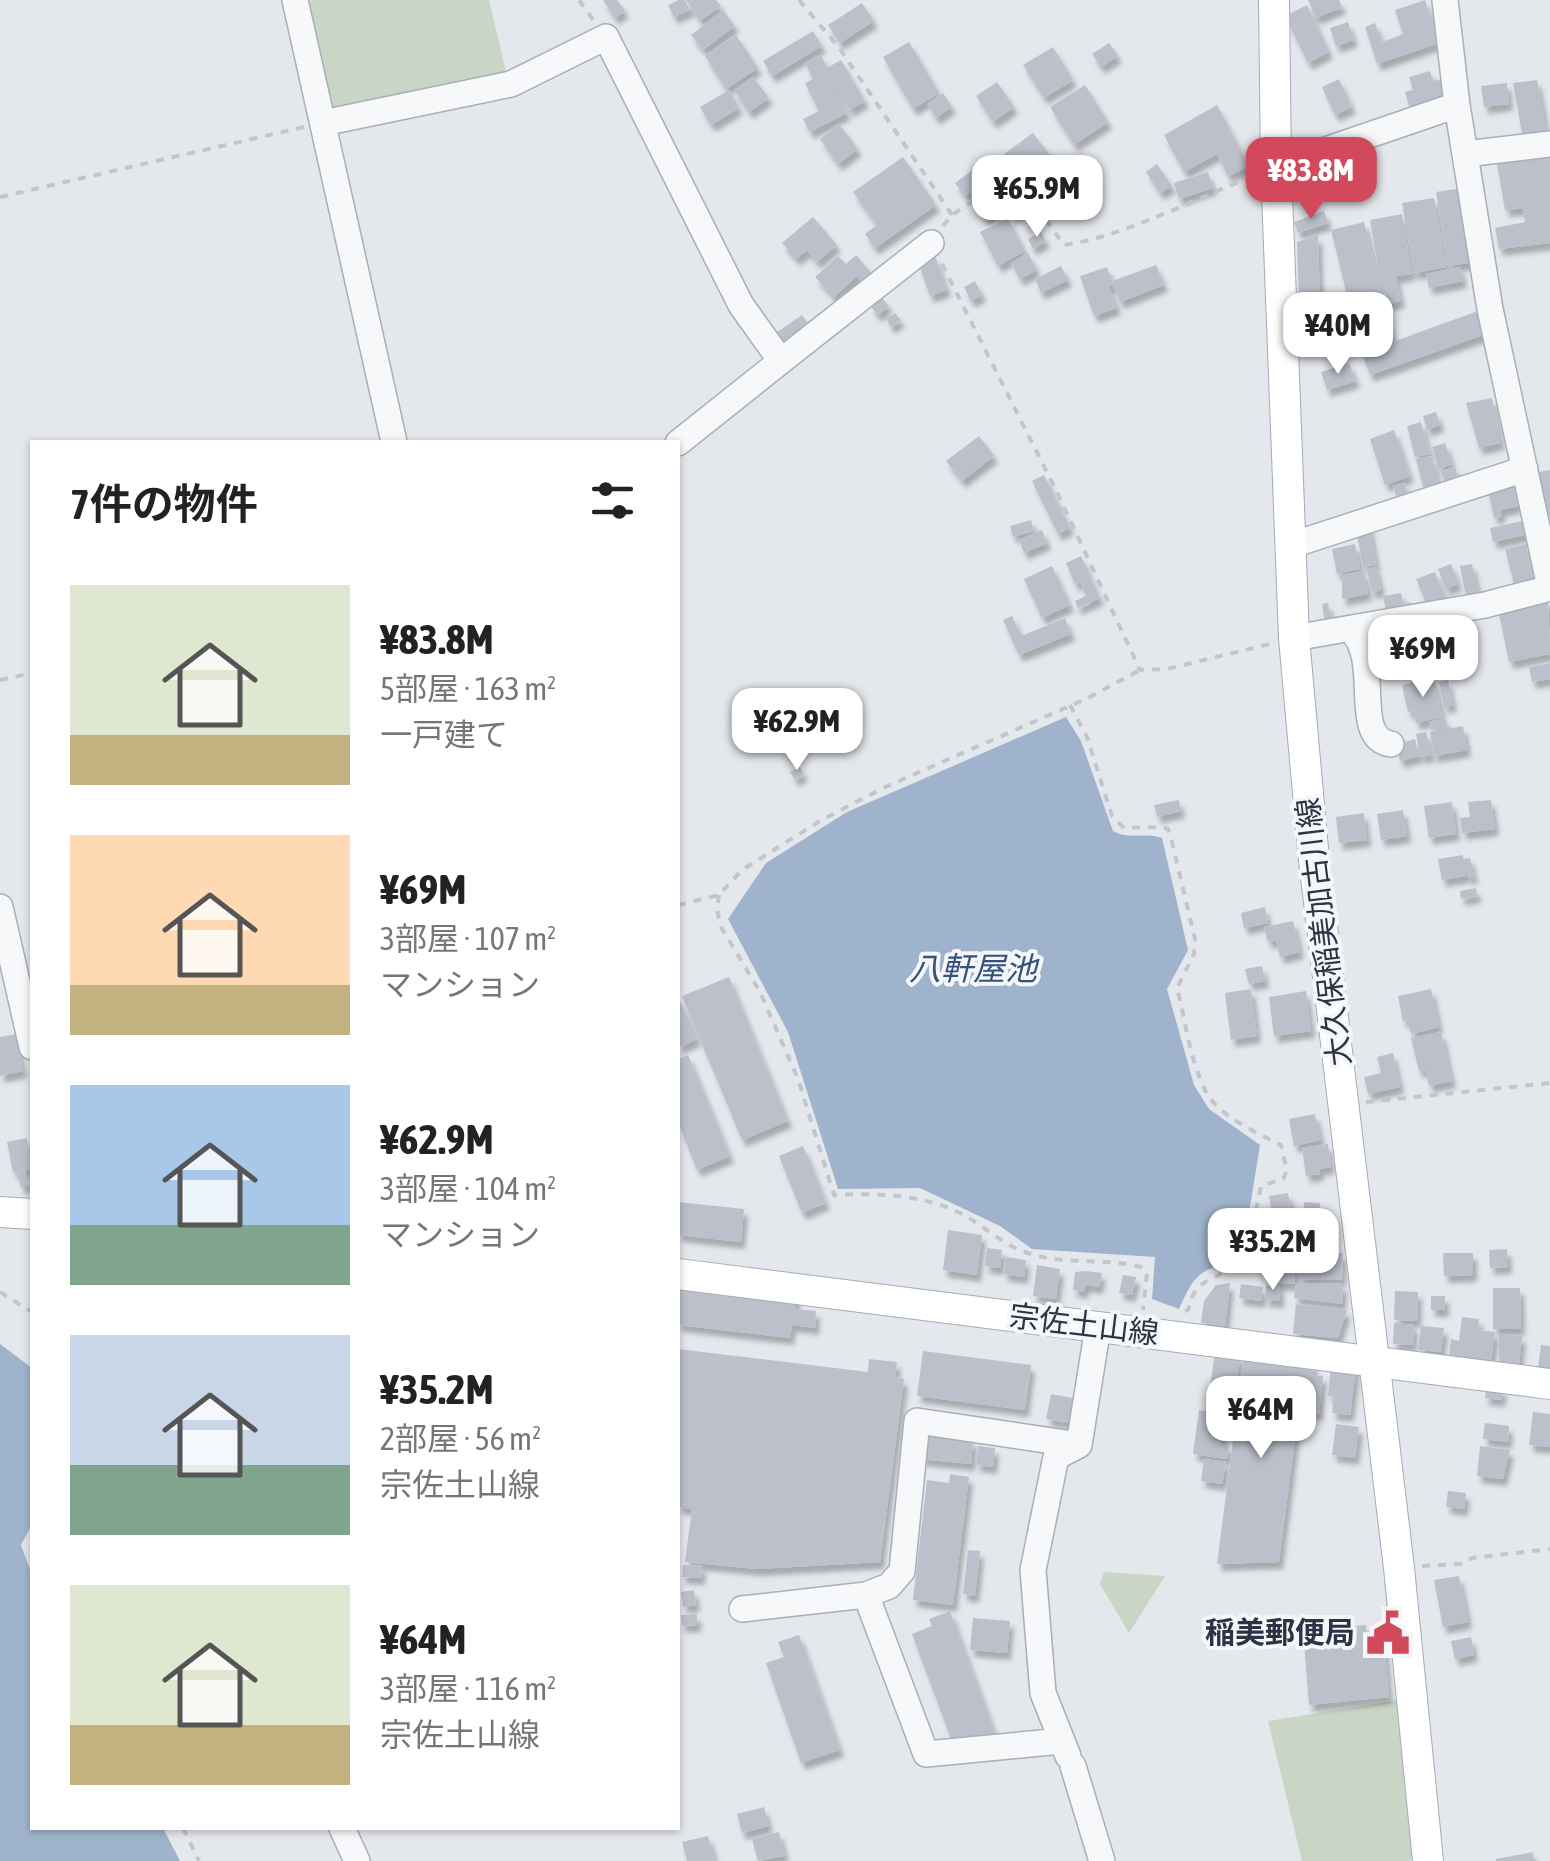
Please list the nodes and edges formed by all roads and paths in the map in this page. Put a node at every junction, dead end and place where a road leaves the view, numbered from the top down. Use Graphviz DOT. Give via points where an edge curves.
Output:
graph roads {
  1 [pos="295,0"];
  2 [pos="800,0"];
  3 [pos="1274,0"];
  4 [pos="1445,0"];
  5 [pos="1457,106"];
  6 [pos="323,123"];
  7 [pos="1550,144"];
  8 [pos="1465,154"];
  9 [pos="1276,167"];
  10 [pos="0,197"];
  11 [pos="952,214"];
  12 [pos="931,243"];
  13 [pos="781,361"];
  14 [pos="394,440"];
  15 [pos="680,440"];
  16 [pos="1525,469"];
  17 [pos="1289,546"];
  18 [pos="1550,587"];
  19 [pos="1351,630"];
  20 [pos="1294,638"];
  21 [pos="1140,670"];
  22 [pos="30,672"];
  23 [pos="0,680"];
  24 [pos="1070,705"];
  25 [pos="1391,744"];
  26 [pos="719,896"];
  27 [pos="680,905"];
  28 [pos="0,907"];
  29 [pos="30,1038"];
  30 [pos="1550,1083"];
  31 [pos="1344,1105"];
  32 [pos="0,1212"];
  33 [pos="30,1214"];
  34 [pos="680,1274"];
  35 [pos="0,1292"];
  36 [pos="30,1311"];
  37 [pos="1156,1314"];
  38 [pos="1173,1316"];
  39 [pos="1098,1327"];
  40 [pos="1372,1359"];
  41 [pos="1550,1384"];
  42 [pos="1078,1445"];
  43 [pos="1550,1549"];
  44 [pos="1399,1568"];
  45 [pos="866,1595"];
  46 [pos="742,1609"];
  47 [pos="1068,1754"];
  48 [pos="184,1830"];
  49 [pos="343,1830"];
  50 [pos="199,1861"];
  51 [pos="358,1861"];
  52 [pos="1102,1861"];
  53 [pos="1428,1861"];
  1 -- 6 [label="street"];
  2 -- 11 [label="path"];
  3 -- 9 [label="main road, 大久保稲美加古川線"];
  4 -- 5 [label="street"];
  5 -- 8 [label="street"];
  5 -- 9 [label="street"];
  6 -- 10 [label="path"];
  6 -- 13 [label="street" via="511,84 606,38 742,306"];
  6 -- 14 [label="street"];
  7 -- 8 [label="street"];
  8 -- 16 [label="street"];
  9 -- 11 [label="path" via="1064,245 1013,174"];
  9 -- 17 [label="main road, 大久保稲美加古川線"];
  11 -- 12 [label="path"];
  12 -- 13 [label="street"];
  12 -- 21 [label="path"];
  13 -- 15 [label="street"];
  16 -- 17 [label="street"];
  16 -- 18 [label="street"];
  17 -- 20 [label="main road, 大久保稲美加古川線"];
  18 -- 19 [label="street"];
  19 -- 20 [label="street"];
  19 -- 25 [label="street" via="1364,651 1371,733"];
  20 -- 21 [label="path"];
  20 -- 31 [label="main road, 大久保稲美加古川線"];
  21 -- 24 [label="path"];
  22 -- 23 [label="path"];
  24 -- 26 [label="path" via="820,821 742,870"];
  24 -- 38 [label="path" via="1112,816 1124,828 1162,827 1171,838 1195,939 1177,988 1203,1085 1214,1103 1281,1145 1287,1171 1262,1186 1255,1219 1227,1270 1208,1279 1192,1294 1188,1310"];
  26 -- 27 [label="path"];
  26 -- 37 [label="path" via="721,928 760,992 798,1079 834,1194 940,1204 1026,1253 1141,1267 1147,1273 1143,1312"];
  28 -- 29 [label="street"];
  30 -- 31 [label="path"];
  31 -- 40 [label="main road, 大久保稲美加古川線"];
  32 -- 33 [label="main road"];
  34 -- 39 [label="main road, 宗佐土山線"];
  35 -- 36 [label="path"];
  39 -- 40 [label="main road, 宗佐土山線"];
  39 -- 42 [label="street"];
  40 -- 41 [label="main road, 宗佐土山線"];
  40 -- 44 [label="main road, 大久保稲美加古川線"];
  42 -- 45 [label="street" via="917,1421 902,1571 889,1586"];
  42 -- 47 [label="street" via="1056,1457 1034,1570 1043,1693"];
  43 -- 44 [label="path"];
  44 -- 53 [label="main road, 大久保稲美加古川線"];
  45 -- 46 [label="street"];
  45 -- 47 [label="street" via="926,1754"];
  47 -- 52 [label="street"];
  48 -- 50 [label="path"];
  49 -- 51 [label="street"];
}
